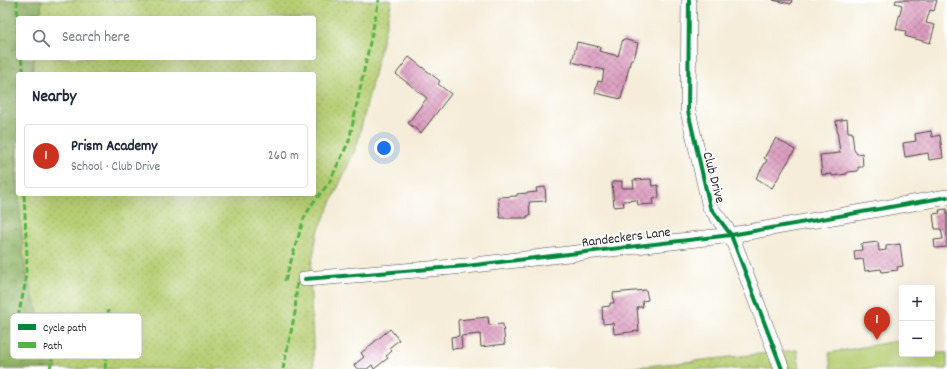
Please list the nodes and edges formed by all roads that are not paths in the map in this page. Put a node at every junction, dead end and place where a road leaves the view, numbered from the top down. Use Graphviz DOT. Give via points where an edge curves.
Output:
graph roads {
  1 [pos="689,0"];
  2 [pos="947,197"];
  3 [pos="731,235"];
  4 [pos="305,280"];
  5 [pos="782,369"];
  1 -- 3 [label="street, Club Drive" via="688,111 710,207"];
  2 -- 3 [label="street, Randeckers Lane"];
  3 -- 4 [label="street, Randeckers Lane" via="466,266"];
  3 -- 5 [label="street, Club Drive"];
}
